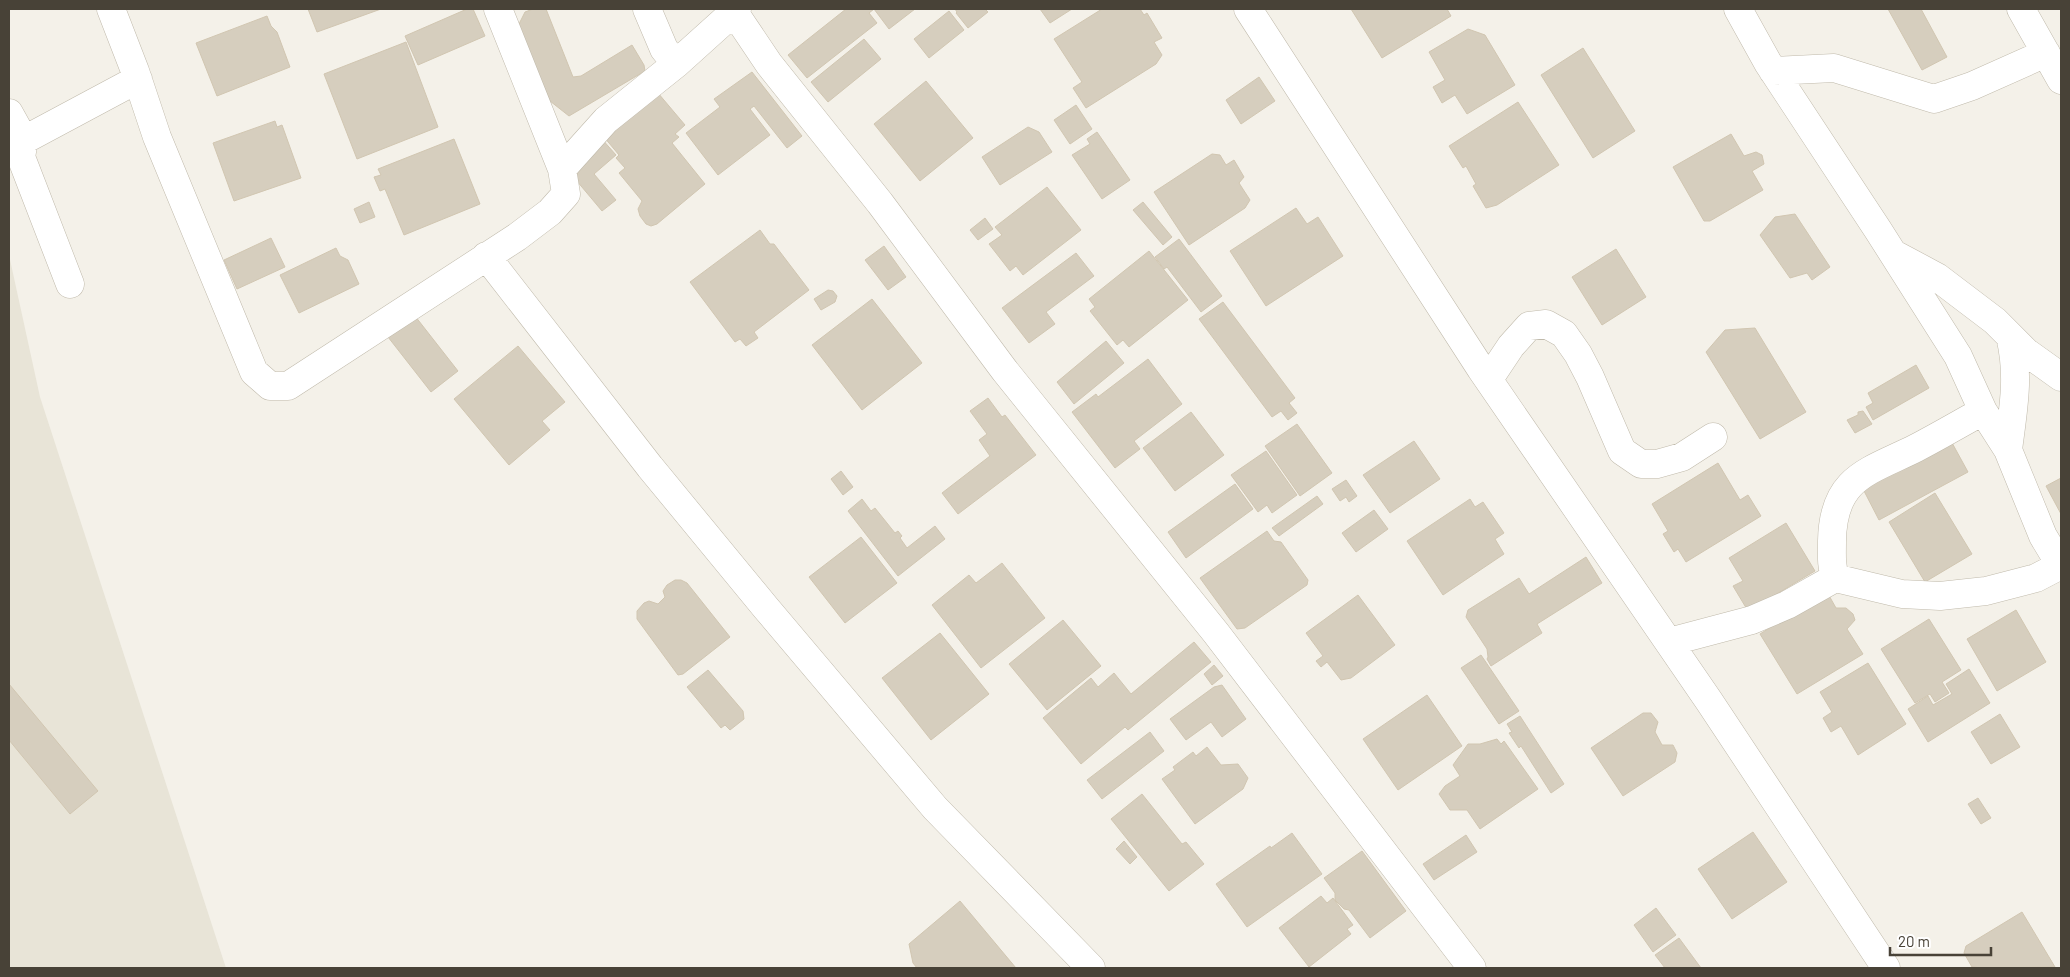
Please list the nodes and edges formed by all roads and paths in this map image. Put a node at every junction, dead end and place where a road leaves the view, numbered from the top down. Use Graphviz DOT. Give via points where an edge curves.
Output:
graph roads {
  1 [pos="111,9"];
  2 [pos="498,9"];
  3 [pos="647,9"];
  4 [pos="1248,9"];
  5 [pos="1738,9"];
  6 [pos="2021,9"];
  7 [pos="735,10"];
  8 [pos="2046,53"];
  9 [pos="676,64"];
  10 [pos="1773,71"];
  11 [pos="138,79"];
  12 [pos="2061,80"];
  13 [pos="9,113"];
  14 [pos="24,140"];
  15 [pos="562,169"];
  16 [pos="1893,253"];
  17 [pos="486,256"];
  18 [pos="70,284"];
  19 [pos="2010,336"];
  20 [pos="2061,377"];
  21 [pos="1488,379"];
  22 [pos="1983,411"];
  23 [pos="1713,437"];
  24 [pos="2008,450"];
  25 [pos="2061,565"];
  26 [pos="1835,578"];
  27 [pos="1669,642"];
  28 [pos="1091,968"];
  29 [pos="1472,968"];
  30 [pos="1886,968"];
  1 -- 11 [label="street"];
  2 -- 15 [label="street"];
  3 -- 9 [label="street" via="664,49"];
  4 -- 21 [label="street"];
  5 -- 10 [label="street"];
  6 -- 8 [label="street"];
  7 -- 9 [label="street"];
  7 -- 29 [label="street" via="769,64 880,203 1005,371 1216,633"];
  8 -- 10 [label="street" via="1972,86 1934,98 1834,68"];
  8 -- 12 [label="street"];
  9 -- 15 [label="street" via="606,120"];
  10 -- 16 [label="street"];
  11 -- 14 [label="street"];
  11 -- 17 [label="street" via="157,137 254,372 270,386 288,386"];
  13 -- 14 [label="street"];
  14 -- 18 [label="street" via="21,157"];
  15 -- 17 [label="street" via="566,194 550,212"];
  16 -- 19 [label="street" via="1937,277"];
  16 -- 22 [label="street" via="1958,356"];
  17 -- 28 [label="street" via="662,482 929,801"];
  19 -- 20 [label="street"];
  19 -- 24 [label="street" via="2015,357 2016,387"];
  21 -- 23 [label="street" via="1529,326 1546,324 1564,334 1578,354 1622,451 1641,464 1657,464 1682,457"];
  21 -- 27 [label="street"];
  22 -- 24 [label="street"];
  22 -- 26 [label="street" via="1916,448 1877,465 1852,484 1838,500 1832,525 1830,561"];
  24 -- 25 [label="street" via="2043,536"];
  25 -- 26 [label="street" via="2036,578 1986,591 1940,596 1902,594"];
  26 -- 27 [label="street" via="1788,605 1752,620"];
  27 -- 30 [label="street"];
}
